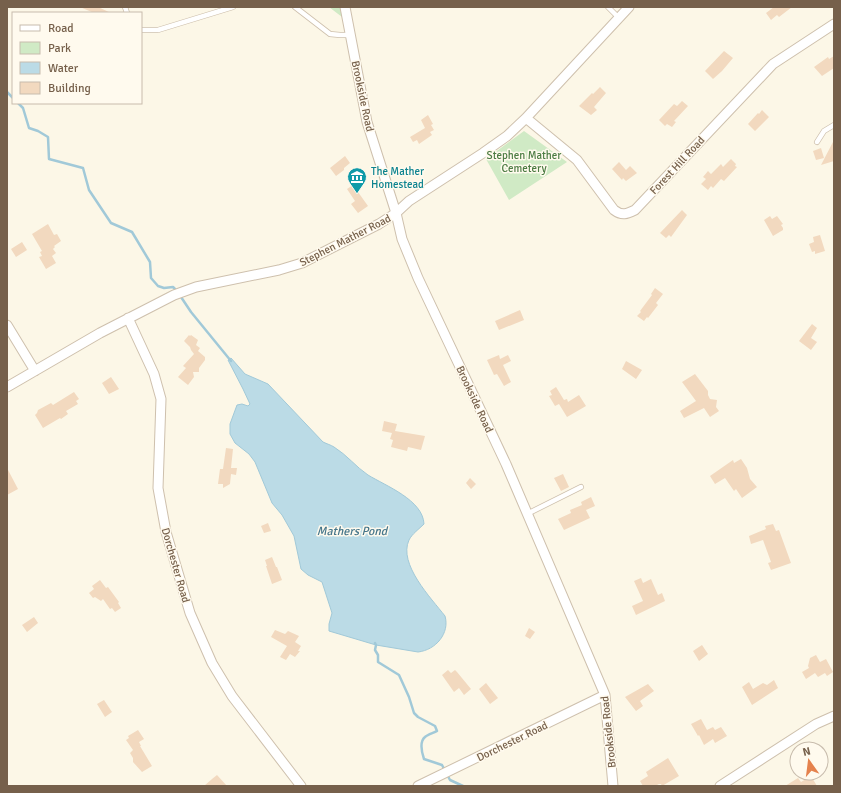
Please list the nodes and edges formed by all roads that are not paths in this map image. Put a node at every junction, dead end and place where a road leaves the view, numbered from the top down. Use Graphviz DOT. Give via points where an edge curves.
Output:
graph roads {
  1 [pos="233,7"];
  2 [pos="294,7"];
  3 [pos="346,7"];
  4 [pos="608,7"];
  5 [pos="629,7"];
  6 [pos="619,18"];
  7 [pos="834,24"];
  8 [pos="142,30"];
  9 [pos="351,35"];
  10 [pos="526,118"];
  11 [pos="834,125"];
  12 [pos="816,142"];
  13 [pos="396,213"];
  14 [pos="128,318"];
  15 [pos="7,325"];
  16 [pos="35,371"];
  17 [pos="7,386"];
  18 [pos="581,487"];
  19 [pos="528,514"];
  20 [pos="605,696"];
  21 [pos="834,716"];
  22 [pos="301,786"];
  23 [pos="418,786"];
  24 [pos="614,786"];
  25 [pos="720,786"];
  1 -- 8 [label="lane" via="158,30"];
  2 -- 9 [label="lane" via="330,34"];
  3 -- 9 [label="street, Brookside Road"];
  4 -- 6 [label="lane"];
  5 -- 6 [label="street, Stephen Mather Road"];
  6 -- 10 [label="street, Stephen Mather Road"];
  7 -- 10 [label="street, Forest Hill Road" via="773,64 635,210 626,214 619,214 614,210 577,160"];
  9 -- 13 [label="street, Brookside Road" via="367,122"];
  10 -- 13 [label="street, Stephen Mather Road" via="483,153 409,201"];
  11 -- 12 [label="lane" via="824,131"];
  13 -- 14 [label="street, Stephen Mather Road" via="302,263 185,291"];
  13 -- 19 [label="street, Brookside Road" via="402,238 418,278"];
  14 -- 16 [label="street, Stephen Mather Road"];
  14 -- 22 [label="street, Dorchester Road" via="154,374 161,399 158,488 166,532 190,613 212,663 232,696"];
  15 -- 16 [label="street"];
  16 -- 17 [label="street, Stephen Mather Road"];
  18 -- 19 [label="lane"];
  19 -- 20 [label="street, Brookside Road"];
  20 -- 23 [label="street, Dorchester Road"];
  20 -- 24 [label="street, Brookside Road"];
  21 -- 25 [label="street" via="816,724"];
}
